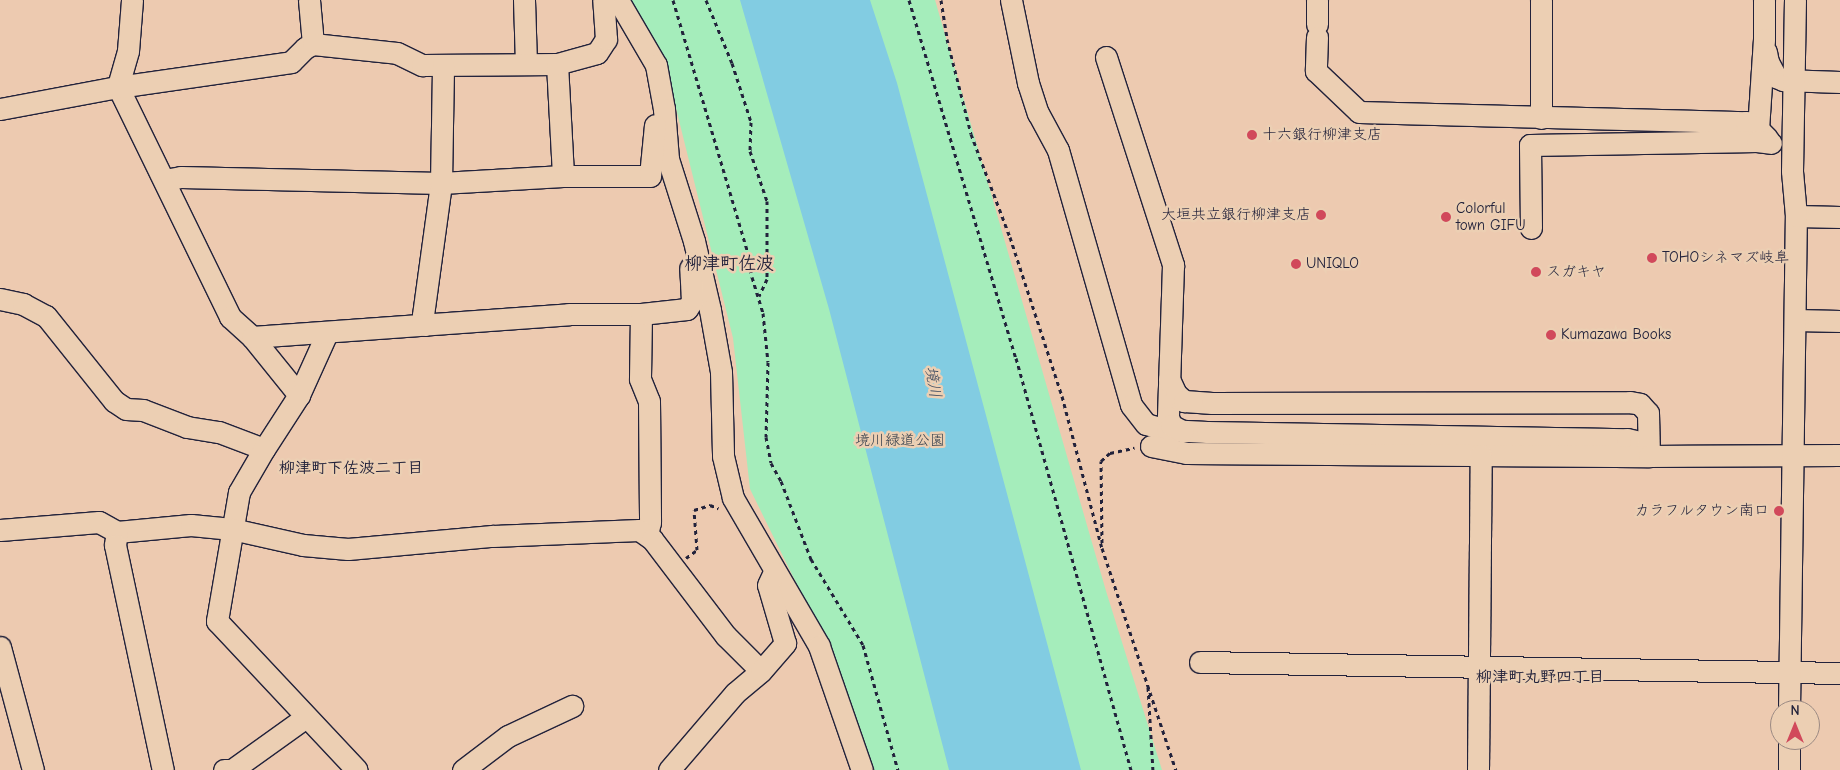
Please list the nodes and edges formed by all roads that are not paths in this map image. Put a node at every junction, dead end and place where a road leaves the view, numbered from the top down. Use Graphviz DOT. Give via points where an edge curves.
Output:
graph roads {
  1 [pos="132,0"];
  2 [pos="309,0"];
  3 [pos="524,0"];
  4 [pos="603,0"];
  5 [pos="618,0"];
  6 [pos="1010,0"];
  7 [pos="1317,0"];
  8 [pos="1541,0"];
  9 [pos="1764,0"];
  10 [pos="1795,0"];
  11 [pos="1764,39"];
  12 [pos="313,44"];
  13 [pos="1106,57"];
  14 [pos="526,64"];
  15 [pos="558,64"];
  16 [pos="443,65"];
  17 [pos="1794,81"];
  18 [pos="1840,82"];
  19 [pos="118,87"];
  20 [pos="664,109"];
  21 [pos="0,110"];
  22 [pos="1541,118"];
  23 [pos="1764,136"];
  24 [pos="1792,171"];
  25 [pos="563,176"];
  26 [pos="165,180"];
  27 [pos="441,184"];
  28 [pos="1796,216"];
  29 [pos="1840,217"];
  30 [pos="1531,228"];
  31 [pos="694,241"];
  32 [pos="0,299"];
  33 [pos="641,314"];
  34 [pos="1795,320"];
  35 [pos="1840,321"];
  36 [pos="425,325"];
  37 [pos="327,332"];
  38 [pos="252,338"];
  39 [pos="1169,379"];
  40 [pos="298,395"];
  41 [pos="1182,431"];
  42 [pos="1151,446"];
  43 [pos="264,449"];
  44 [pos="1648,452"];
  45 [pos="1792,454"];
  46 [pos="1481,455"];
  47 [pos="1840,455"];
  48 [pos="232,529"];
  49 [pos="0,530"];
  50 [pos="117,532"];
  51 [pos="647,535"];
  52 [pos="774,572"];
  53 [pos="0,647"];
  54 [pos="1200,662"];
  55 [pos="1480,668"];
  56 [pos="761,670"];
  57 [pos="1790,673"];
  58 [pos="1840,673"];
  59 [pos="1789,700"];
  60 [pos="572,706"];
  61 [pos="306,717"];
  62 [pos="1789,750"];
  63 [pos="33,770"];
  64 [pos="163,770"];
  65 [pos="224,770"];
  66 [pos="357,770"];
  67 [pos="463,770"];
  68 [pos="669,770"];
  69 [pos="862,770"];
  70 [pos="1478,770"];
  71 [pos="1789,770"];
  1 -- 19 [label="street" via="128,51"];
  2 -- 12 [label="street"];
  3 -- 14 [label="street"];
  4 -- 15 [label="street" via="606,39 597,53"];
  5 -- 20 [label="street" via="656,64"];
  6 -- 41 [label="street" via="1028,83 1038,113 1058,150 1131,405 1146,424"];
  7 -- 22 [label="street" via="1316,71 1360,112"];
  8 -- 22 [label="street"];
  9 -- 11 [label="street"];
  10 -- 17 [label="street"];
  11 -- 17 [label="street" via="1768,62 1776,77"];
  11 -- 23 [label="street"];
  12 -- 16 [label="street" via="397,52 422,65"];
  12 -- 19 [label="street" via="291,62"];
  13 -- 39 [label="street" via="1172,265"];
  14 -- 15 [label="street"];
  14 -- 16 [label="street"];
  15 -- 25 [label="street"];
  16 -- 27 [label="street"];
  17 -- 18 [label="street"];
  17 -- 24 [label="street"];
  19 -- 21 [label="street"];
  19 -- 26 [label="street"];
  20 -- 25 [label="street" via="656,114 650,176"];
  20 -- 31 [label="street" via="668,159"];
  22 -- 23 [label="street" via="1746,122"];
  23 -- 24 [label="street"];
  23 -- 30 [label="street" via="1757,141 1530,145"];
  24 -- 28 [label="street"];
  25 -- 27 [label="street"];
  26 -- 27 [label="street" via="181,177"];
  26 -- 38 [label="street" via="200,260 230,317"];
  27 -- 36 [label="street" via="423,315"];
  28 -- 29 [label="street"];
  28 -- 34 [label="street"];
  31 -- 33 [label="street" via="688,242 692,301 688,310"];
  31 -- 52 [label="street" via="721,372 723,456 733,498"];
  32 -- 43 [label="street" via="23,304 46,316 114,401 126,409 143,410 187,427 219,432"];
  33 -- 36 [label="street" via="569,314"];
  33 -- 51 [label="street" via="640,379 649,401 650,522"];
  34 -- 35 [label="street"];
  34 -- 45 [label="street"];
  36 -- 37 [label="street"];
  37 -- 38 [label="street"];
  37 -- 40 [label="street"];
  38 -- 40 [label="street"];
  39 -- 41 [label="street" via="1168,417 1171,425"];
  39 -- 44 [label="street" via="1176,394 1184,401 1212,403 1630,402 1640,404 1648,413"];
  40 -- 43 [label="street"];
  41 -- 44 [label="street" via="1626,439 1640,442"];
  42 -- 46 [label="street" via="1186,453"];
  43 -- 48 [label="street" via="239,492"];
  44 -- 45 [label="street"];
  44 -- 46 [label="street"];
  45 -- 47 [label="street"];
  45 -- 57 [label="street"];
  46 -- 55 [label="street"];
  48 -- 50 [label="street" via="192,525"];
  48 -- 51 [label="street" via="303,544 348,549 492,536 639,530"];
  48 -- 61 [label="street" via="217,621"];
  49 -- 50 [label="street" via="99,522"];
  50 -- 64 [label="street" via="115,545"];
  51 -- 56 [label="street" via="726,636"];
  52 -- 56 [label="street" via="768,584 785,643"];
  52 -- 69 [label="street" via="819,646"];
  53 -- 63 [label="street"];
  54 -- 55 [label="street"];
  55 -- 57 [label="street"];
  55 -- 70 [label="street"];
  56 -- 68 [label="street" via="735,693"];
  57 -- 58 [label="street"];
  57 -- 59 [label="street"];
  60 -- 67 [label="street" via="508,736"];
  61 -- 65 [label="street" via="232,770"];
  61 -- 66 [label="street"];
  62 -- 71 [label="street"];
}
